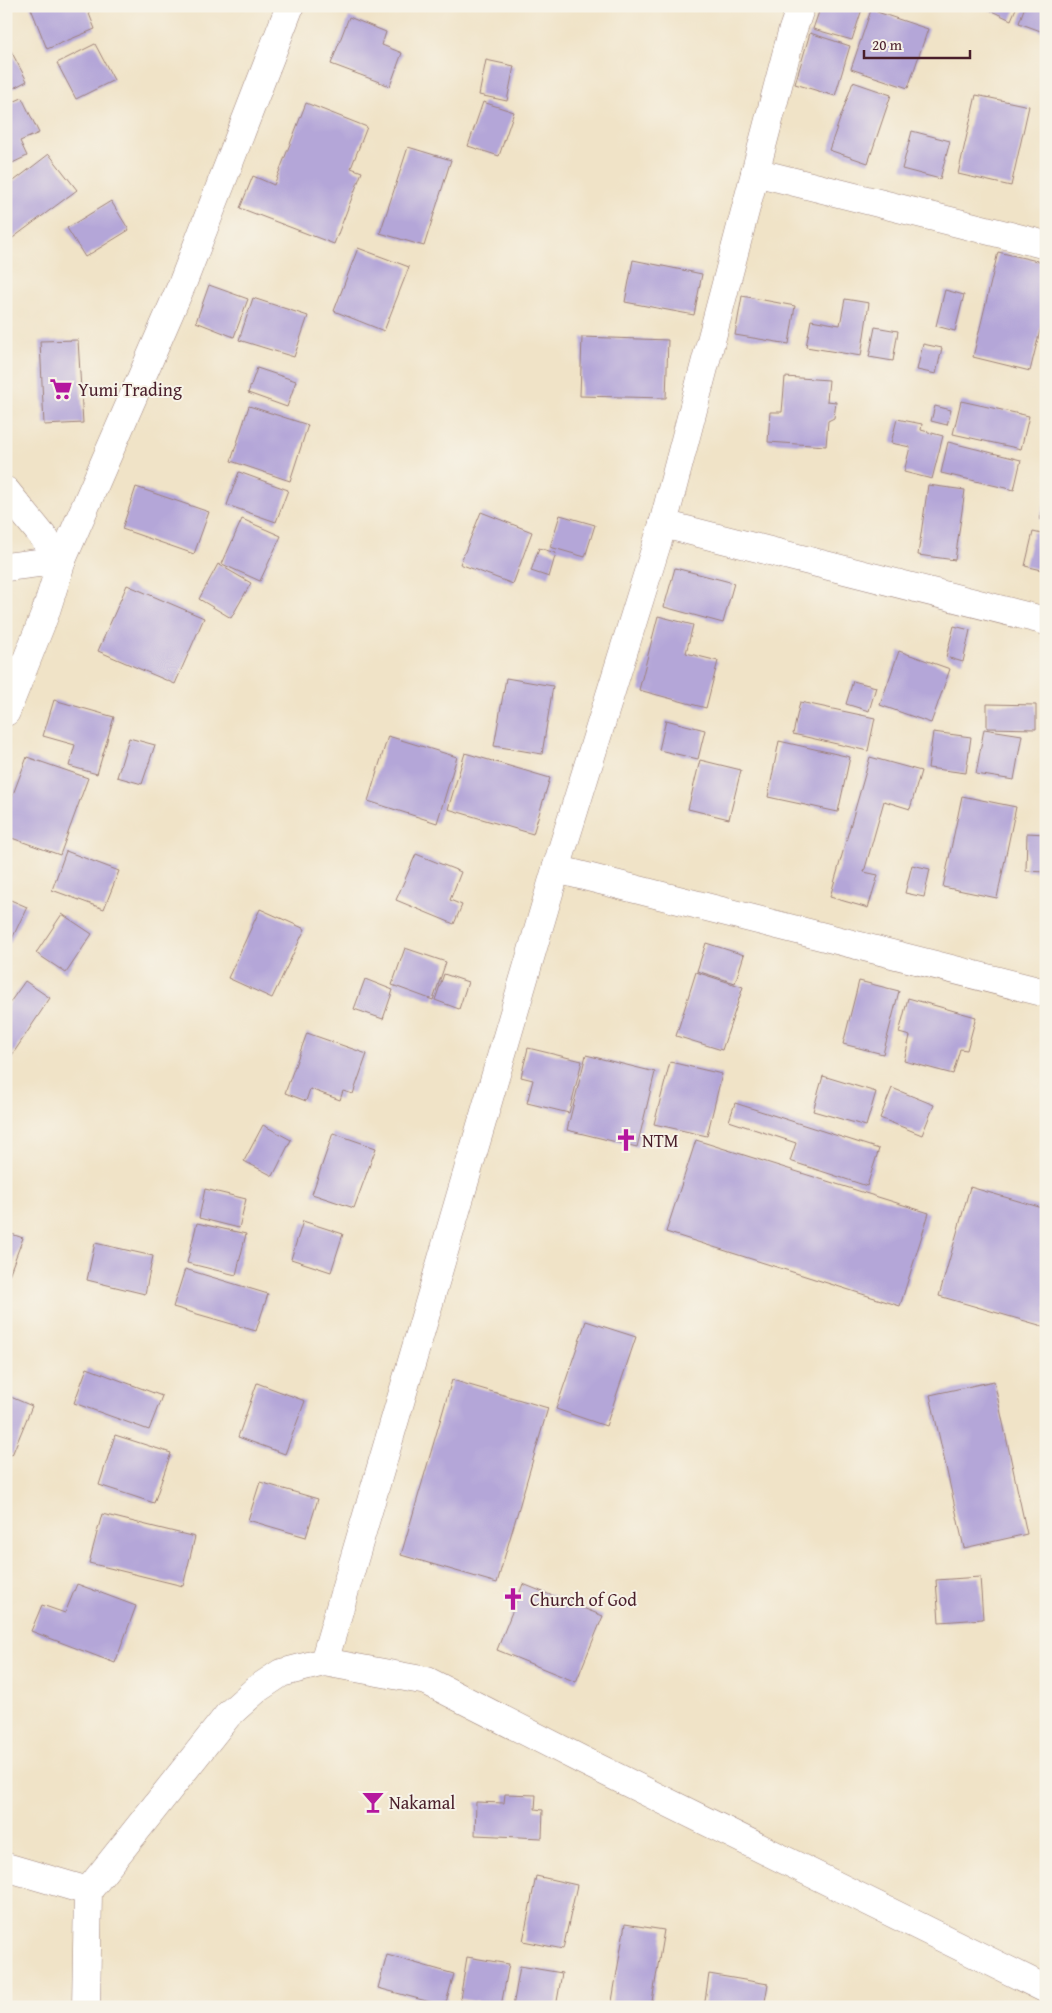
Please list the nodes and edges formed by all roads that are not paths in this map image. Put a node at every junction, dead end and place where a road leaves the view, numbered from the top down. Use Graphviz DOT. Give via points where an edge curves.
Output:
graph roads {
  1 [pos="290,6"];
  2 [pos="801,6"];
  3 [pos="755,172"];
  4 [pos="1046,245"];
  5 [pos="6,491"];
  6 [pos="663,524"];
  7 [pos="62,560"];
  8 [pos="6,567"];
  9 [pos="1046,621"];
  10 [pos="6,712"];
  11 [pos="556,869"];
  12 [pos="1046,993"];
  13 [pos="324,1662"];
  14 [pos="6,1867"];
  15 [pos="88,1891"];
  16 [pos="1046,1989"];
  17 [pos="86,2007"];
  1 -- 7 [label="street" via="183,282"];
  2 -- 3 [label="street"];
  3 -- 4 [label="street"];
  3 -- 6 [label="street"];
  5 -- 7 [label="street"];
  6 -- 9 [label="street"];
  6 -- 11 [label="street"];
  7 -- 8 [label="street"];
  7 -- 10 [label="street" via="46,614"];
  11 -- 12 [label="street"];
  11 -- 13 [label="street"];
  13 -- 15 [label="street" via="281,1673 228,1715"];
  13 -- 16 [label="street" via="427,1681"];
  14 -- 15 [label="street"];
  15 -- 17 [label="street"];
}
